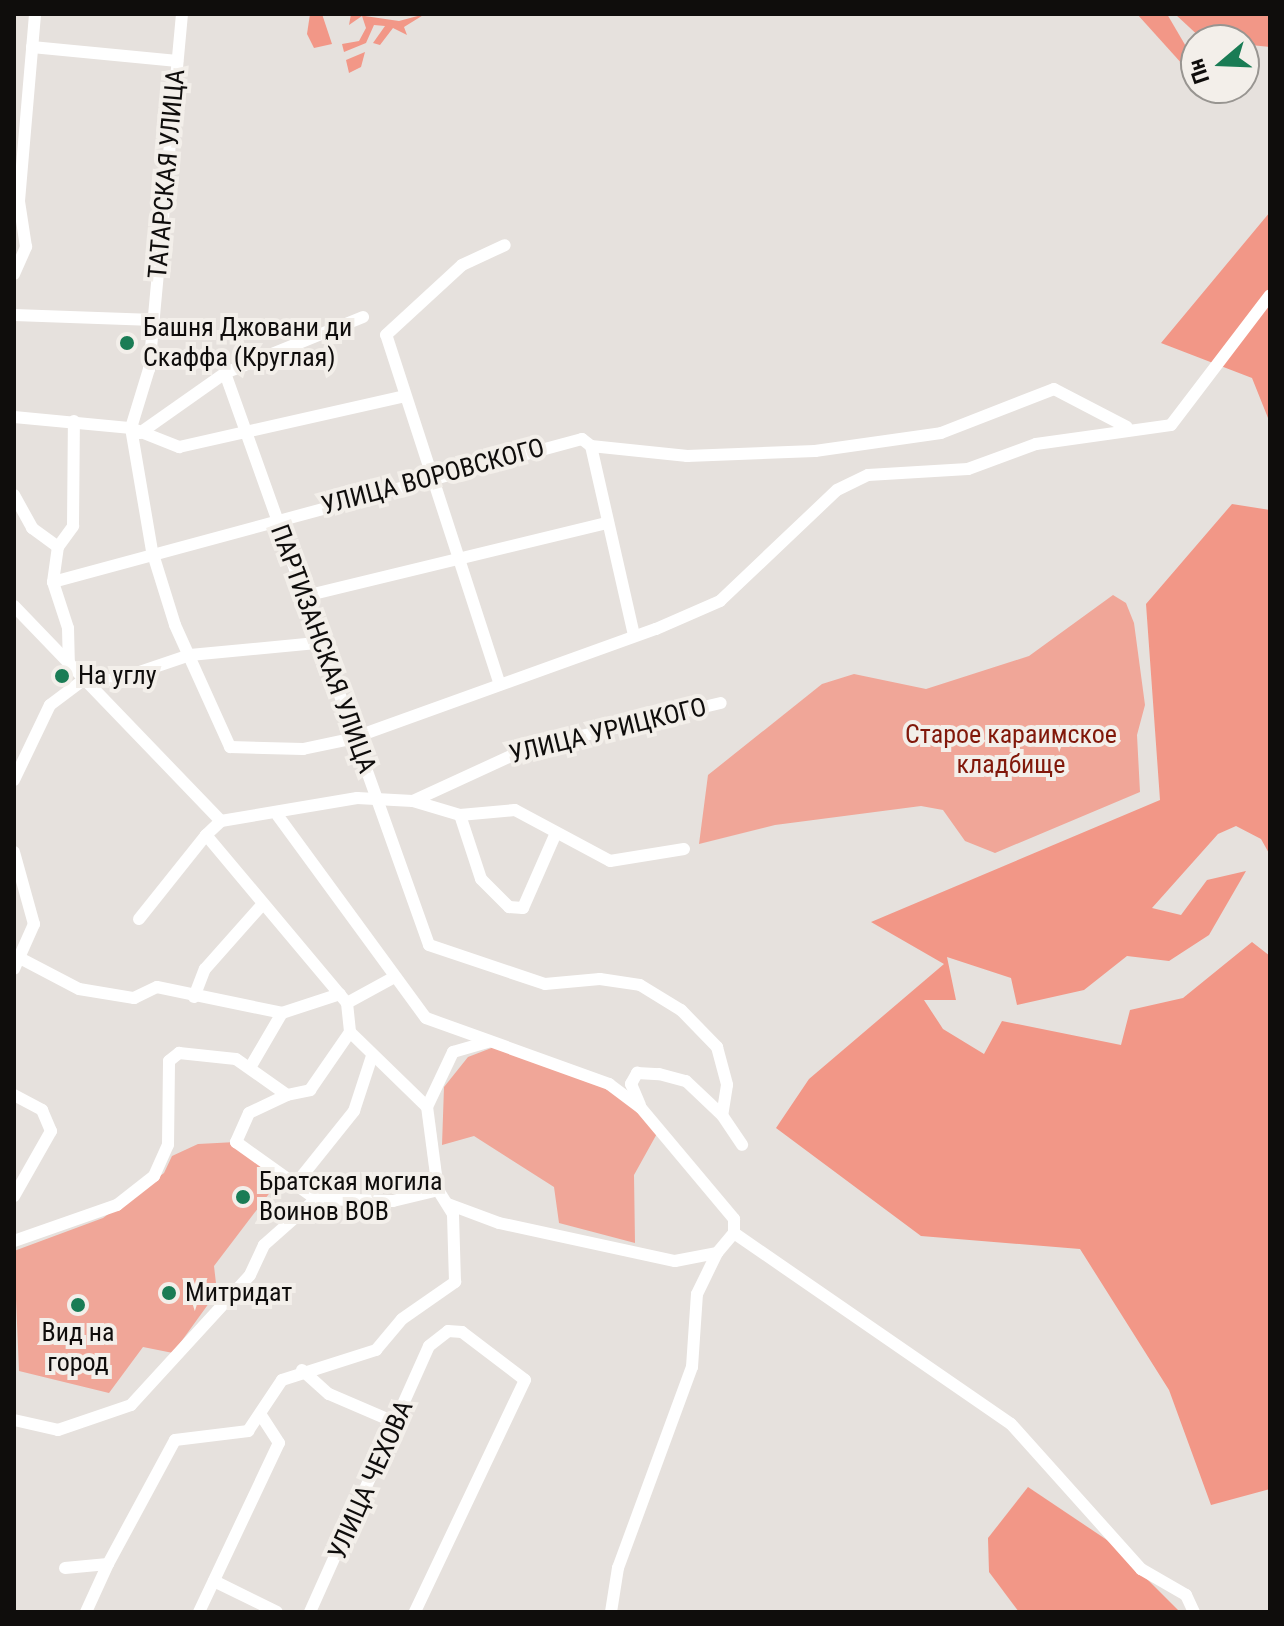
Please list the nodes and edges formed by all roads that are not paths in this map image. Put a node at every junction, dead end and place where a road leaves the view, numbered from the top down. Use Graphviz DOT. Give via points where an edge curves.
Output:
graph roads {
  1 [pos="35,14"];
  2 [pos="182,14"];
  3 [pos="32,47"];
  4 [pos="177,61"];
  5 [pos="505,245"];
  6 [pos="14,274"];
  7 [pos="1270,295"];
  8 [pos="14,315"];
  9 [pos="363,317"];
  10 [pos="154,320"];
  11 [pos="225,373"];
  12 [pos="401,397"];
  13 [pos="14,417"];
  14 [pos="74,421"];
  15 [pos="1127,427"];
  16 [pos="135,430"];
  17 [pos="250,436"];
  18 [pos="586,442"];
  19 [pos="432,477"];
  20 [pos="14,495"];
  21 [pos="276,519"];
  22 [pos="608,523"];
  23 [pos="58,547"];
  24 [pos="152,551"];
  25 [pos="461,562"];
  26 [pos="53,582"];
  27 [pos="301,597"];
  28 [pos="14,606"];
  29 [pos="634,635"];
  30 [pos="316,643"];
  31 [pos="190,655"];
  32 [pos="69,669"];
  33 [pos="82,681"];
  34 [pos="499,682"];
  35 [pos="721,703"];
  36 [pos="350,739"];
  37 [pos="14,780"];
  38 [pos="380,799"];
  39 [pos="413,801"];
  40 [pos="460,815"];
  41 [pos="278,816"];
  42 [pos="221,821"];
  43 [pos="206,835"];
  44 [pos="555,835"];
  45 [pos="684,849"];
  46 [pos="14,852"];
  47 [pos="260,907"];
  48 [pos="139,919"];
  49 [pos="15,960"];
  50 [pos="391,979"];
  51 [pos="194,997"];
  52 [pos="343,999"];
  53 [pos="282,1013"];
  54 [pos="350,1032"];
  55 [pos="488,1042"];
  56 [pos="372,1056"];
  57 [pos="251,1066"];
  58 [pos="14,1095"];
  59 [pos="287,1095"];
  60 [pos="427,1107"];
  61 [pos="641,1108"];
  62 [pos="722,1115"];
  63 [pos="742,1145"];
  64 [pos="298,1181"];
  65 [pos="438,1190"];
  66 [pos="14,1196"];
  67 [pos="316,1199"];
  68 [pos="448,1204"];
  69 [pos="734,1233"];
  70 [pos="14,1241"];
  71 [pos="717,1253"];
  72 [pos="302,1370"];
  73 [pos="261,1415"];
  74 [pos="14,1420"];
  75 [pos="399,1424"];
  76 [pos="108,1564"];
  77 [pos="65,1568"];
  78 [pos="214,1581"];
  79 [pos="86,1612"];
  80 [pos="199,1612"];
  81 [pos="277,1612"];
  82 [pos="310,1612"];
  83 [pos="415,1612"];
  84 [pos="611,1612"];
  85 [pos="1194,1612"];
  1 -- 3 [label="street"];
  2 -- 4 [label="street, ТАТАРСКАЯ УЛИЦА"];
  3 -- 4 [label="street"];
  3 -- 6 [label="street" via="19,201 26,247"];
  4 -- 10 [label="street, ТАТАРСКАЯ УЛИЦА"];
  5 -- 12 [label="street" via="462,265 386,335"];
  7 -- 15 [label="street" via="1171,425"];
  8 -- 10 [label="street"];
  9 -- 11 [label="street"];
  10 -- 16 [label="street, ТАТАРСКАЯ УЛИЦА"];
  11 -- 16 [label="street"];
  11 -- 17 [label="street, ПАРТИЗАНСКАЯ УЛИЦА"];
  12 -- 17 [label="street"];
  12 -- 19 [label="street"];
  13 -- 14 [label="street"];
  14 -- 16 [label="street"];
  14 -- 23 [label="street" via="73,526"];
  15 -- 18 [label="street" via="1054,389 941,433 815,451 687,456"];
  15 -- 29 [label="street" via="1036,444 968,469 868,475 837,490 720,601"];
  16 -- 17 [label="street" via="179,447"];
  16 -- 24 [label="street"];
  17 -- 21 [label="street, ПАРТИЗАНСКАЯ УЛИЦА"];
  18 -- 19 [label="street, УЛИЦА ВОРОВСКОГО"];
  18 -- 22 [label="street"];
  19 -- 21 [label="street, УЛИЦА ВОРОВСКОГО"];
  19 -- 25 [label="street"];
  20 -- 23 [label="street" via="32,528"];
  21 -- 24 [label="street, УЛИЦА ВОРОВСКОГО"];
  21 -- 27 [label="street, ПАРТИЗАНСКАЯ УЛИЦА"];
  22 -- 25 [label="street"];
  22 -- 29 [label="street"];
  23 -- 26 [label="street"];
  24 -- 26 [label="street, УЛИЦА ВОРОВСКОГО"];
  24 -- 31 [label="street"];
  25 -- 27 [label="street"];
  25 -- 34 [label="street"];
  26 -- 32 [label="street" via="68,628"];
  27 -- 30 [label="street, ПАРТИЗАНСКАЯ УЛИЦА"];
  28 -- 32 [label="street"];
  29 -- 34 [label="street"];
  30 -- 31 [label="street"];
  30 -- 36 [label="street, ПАРТИЗАНСКАЯ УЛИЦА"];
  31 -- 33 [label="street" via="116,680"];
  31 -- 36 [label="street" via="230,747 303,749"];
  32 -- 33 [label="street"];
  33 -- 37 [label="street" via="50,705"];
  33 -- 42 [label="street"];
  34 -- 36 [label="street"];
  35 -- 39 [label="street, УЛИЦА УРИЦКОГО" via="526,749"];
  36 -- 38 [label="street, ПАРТИЗАНСКАЯ УЛИЦА"];
  38 -- 39 [label="street, УЛИЦА УРИЦКОГО"];
  38 -- 41 [label="street, УЛИЦА УРИЦКОГО"];
  38 -- 62 [label="street, ПАРТИЗАНСКАЯ УЛИЦА" via="418,926 429,945 545,984 600,979 640,985 681,1010 717,1047 727,1085"];
  39 -- 40 [label="street"];
  40 -- 44 [label="street" via="515,810"];
  40 -- 44 [label="street" via="481,879 509,907 523,908"];
  41 -- 42 [label="street, УЛИЦА УРИЦКОГО"];
  41 -- 50 [label="street" via="319,863"];
  42 -- 43 [label="street"];
  43 -- 47 [label="street"];
  43 -- 48 [label="street"];
  44 -- 45 [label="street" via="610,861"];
  46 -- 49 [label="street" via="34,924"];
  47 -- 51 [label="street" via="205,969"];
  47 -- 52 [label="street"];
  49 -- 51 [label="street" via="79,989 134,998 157,987"];
  50 -- 52 [label="street"];
  50 -- 55 [label="street" via="426,1018"];
  51 -- 53 [label="street"];
  52 -- 53 [label="street"];
  52 -- 54 [label="street"];
  53 -- 57 [label="street"];
  54 -- 56 [label="street"];
  54 -- 59 [label="street" via="310,1090"];
  55 -- 60 [label="street" via="453,1052"];
  55 -- 61 [label="street" via="609,1084"];
  56 -- 60 [label="street"];
  56 -- 64 [label="street" via="354,1111"];
  57 -- 59 [label="street"];
  57 -- 70 [label="street" via="179,1053 169,1061 168,1145 154,1176 117,1205"];
  58 -- 66 [label="street" via="42,1110 51,1131"];
  59 -- 64 [label="street" via="249,1113 234,1135"];
  60 -- 65 [label="street"];
  61 -- 62 [label="street" via="631,1084 637,1073 659,1074 686,1081"];
  61 -- 69 [label="street" via="734,1219"];
  62 -- 63 [label="street"];
  64 -- 67 [label="street"];
  65 -- 67 [label="street" via="393,1201"];
  65 -- 68 [label="street"];
  67 -- 74 [label="street" via="264,1245 250,1275 131,1405 58,1430"];
  68 -- 71 [label="street" via="499,1223 661,1258"];
  68 -- 72 [label="street" via="460,1265 447,1291 402,1319 376,1350"];
  69 -- 71 [label="street"];
  69 -- 85 [label="street" via="1011,1424 1141,1569 1186,1595"];
  71 -- 84 [label="street" via="697,1294 692,1367 618,1568"];
  72 -- 73 [label="street" via="282,1380"];
  72 -- 75 [label="street" via="329,1394"];
  73 -- 76 [label="street" via="233,1437 175,1440"];
  73 -- 78 [label="street" via="279,1443"];
  75 -- 82 [label="street, УЛИЦА ЧЕХОВА"];
  75 -- 83 [label="street, УЛИЦА ЧЕХОВА" via="429,1346 448,1331 462,1332 525,1380"];
  76 -- 77 [label="street"];
  76 -- 79 [label="street"];
  78 -- 80 [label="street"];
  78 -- 81 [label="street"];
}
